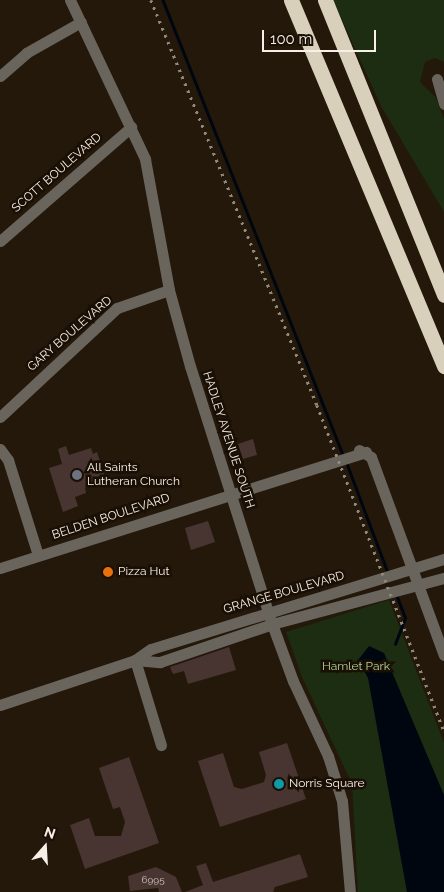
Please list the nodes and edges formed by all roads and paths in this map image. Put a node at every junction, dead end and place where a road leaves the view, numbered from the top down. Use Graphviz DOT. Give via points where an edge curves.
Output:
graph roads {
  1 [pos="70,0"];
  2 [pos="291,0"];
  3 [pos="325,0"];
  4 [pos="81,22"];
  5 [pos="0,76"];
  6 [pos="437,80"];
  7 [pos="444,104"];
  8 [pos="131,127"];
  9 [pos="0,241"];
  10 [pos="169,290"];
  11 [pos="444,294"];
  12 [pos="444,366"];
  13 [pos="0,417"];
  14 [pos="0,449"];
  15 [pos="232,493"];
  16 [pos="38,555"];
  17 [pos="444,559"];
  18 [pos="0,568"];
  19 [pos="441,579"];
  20 [pos="268,611"];
  21 [pos="272,624"];
  22 [pos="444,655"];
  23 [pos="135,660"];
  24 [pos="0,705"];
  25 [pos="162,745"];
  26 [pos="350,892"];
  1 -- 4 [label="street, HADLEY AVENUE SOUTH"];
  2 -- 12 [label="highway"];
  3 -- 11 [label="highway"];
  4 -- 5 [label="street" via="26,53"];
  4 -- 8 [label="street, HADLEY AVENUE SOUTH"];
  6 -- 7 [label="street"];
  8 -- 9 [label="street, SCOTT BOULEVARD"];
  8 -- 10 [label="street, HADLEY AVENUE SOUTH" via="145,159"];
  10 -- 13 [label="street, GARY BOULEVARD" via="117,308"];
  10 -- 15 [label="street, HADLEY AVENUE SOUTH"];
  14 -- 16 [label="street" via="8,460"];
  15 -- 16 [label="street, BELDEN BOULEVARD"];
  15 -- 20 [label="street, HADLEY AVENUE SOUTH"];
  15 -- 22 [label="street, BELDEN BOULEVARD" via="357,449 366,452 372,457"];
  16 -- 18 [label="street, BELDEN BOULEVARD"];
  17 -- 20 [label="street, GRANGE BOULEVARD"];
  19 -- 21 [label="street, GRANGE BOULEVARD"];
  20 -- 21 [label="street, HADLEY AVENUE SOUTH"];
  20 -- 23 [label="street, GRANGE BOULEVARD" via="151,649"];
  21 -- 23 [label="street, GRANGE BOULEVARD" via="160,662"];
  21 -- 26 [label="street, HADLEY AVENUE SOUTH" via="293,681 328,756 342,800"];
  23 -- 24 [label="street, GRANGE BOULEVARD"];
  23 -- 25 [label="street"];
}
